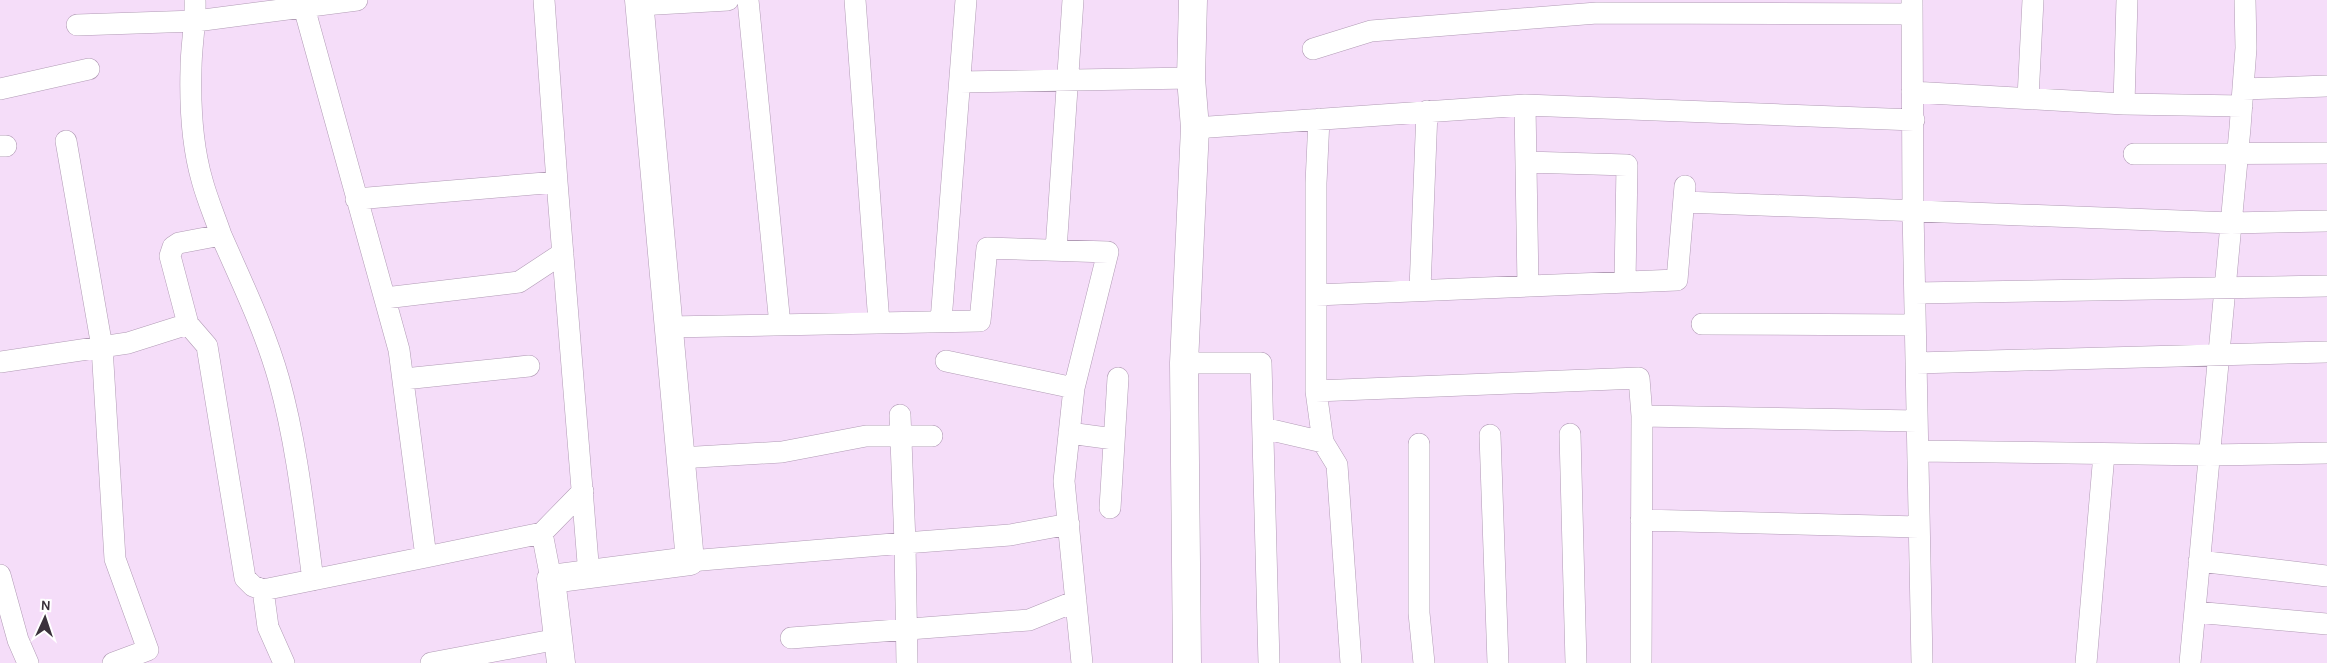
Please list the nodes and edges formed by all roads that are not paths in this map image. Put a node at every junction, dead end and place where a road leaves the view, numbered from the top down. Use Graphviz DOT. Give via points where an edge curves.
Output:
graph roads {
  1 [pos="194,0"];
  2 [pos="357,0"];
  3 [pos="544,0"];
  4 [pos="728,0"];
  5 [pos="748,0"];
  6 [pos="855,0"];
  7 [pos="966,0"];
  8 [pos="1073,0"];
  9 [pos="1193,0"];
  10 [pos="2033,0"];
  11 [pos="2127,0"];
  12 [pos="2245,0"];
  13 [pos="639,2"];
  14 [pos="303,3"];
  15 [pos="1912,7"];
  16 [pos="196,21"];
  17 [pos="77,25"];
  18 [pos="1314,49"];
  19 [pos="89,69"];
  20 [pos="1191,78"];
  21 [pos="1068,81"];
  22 [pos="960,82"];
  23 [pos="2327,86"];
  24 [pos="0,89"];
  25 [pos="1912,92"];
  26 [pos="2242,97"];
  27 [pos="2028,98"];
  28 [pos="2124,104"];
  29 [pos="1524,105"];
  30 [pos="1427,111"];
  31 [pos="1319,119"];
  32 [pos="1914,120"];
  33 [pos="1195,128"];
  34 [pos="66,141"];
  35 [pos="2238,153"];
  36 [pos="2327,153"];
  37 [pos="2134,154"];
  38 [pos="1526,162"];
  39 [pos="557,182"];
  40 [pos="356,199"];
  41 [pos="1912,210"];
  42 [pos="2327,221"];
  43 [pos="2231,223"];
  44 [pos="221,235"];
  45 [pos="1056,250"];
  46 [pos="563,253"];
  47 [pos="1625,282"];
  48 [pos="1528,286"];
  49 [pos="2327,286"];
  50 [pos="2225,288"];
  51 [pos="1420,289"];
  52 [pos="1915,293"];
  53 [pos="1316,295"];
  54 [pos="385,298"];
  55 [pos="941,322"];
  56 [pos="879,323"];
  57 [pos="188,324"];
  58 [pos="1702,324"];
  59 [pos="780,325"];
  60 [pos="1915,325"];
  61 [pos="668,327"];
  62 [pos="102,347"];
  63 [pos="2327,352"];
  64 [pos="2219,355"];
  65 [pos="946,361"];
  66 [pos="0,362"];
  67 [pos="1184,363"];
  68 [pos="1916,364"];
  69 [pos="529,366"];
  70 [pos="1118,378"];
  71 [pos="404,379"];
  72 [pos="1074,388"];
  73 [pos="1316,390"];
  74 [pos="900,414"];
  75 [pos="1642,416"];
  76 [pos="1917,422"];
  77 [pos="1263,428"];
  78 [pos="1069,432"];
  79 [pos="1570,434"];
  80 [pos="1490,435"];
  81 [pos="901,436"];
  82 [pos="932,436"];
  83 [pos="1114,438"];
  84 [pos="1323,442"];
  85 [pos="1419,444"];
  86 [pos="1918,451"];
  87 [pos="2327,453"];
  88 [pos="2104,454"];
  89 [pos="2209,455"];
  90 [pos="680,458"];
  91 [pos="583,491"];
  92 [pos="1110,508"];
  93 [pos="1641,520"];
  94 [pos="1069,524"];
  95 [pos="1919,527"];
  96 [pos="542,533"];
  97 [pos="904,543"];
  98 [pos="426,557"];
  99 [pos="690,561"];
  100 [pos="2199,561"];
  101 [pos="0,575"];
  102 [pos="589,576"];
  103 [pos="2327,576"];
  104 [pos="551,579"];
  105 [pos="313,580"];
  106 [pos="263,590"];
  107 [pos="1076,601"];
  108 [pos="2194,612"];
  109 [pos="2327,624"];
  110 [pos="906,628"];
  111 [pos="791,638"];
  112 [pos="559,651"];
  113 [pos="151,656"];
  114 [pos="28,663"];
  115 [pos="113,663"];
  116 [pos="284,663"];
  117 [pos="431,663"];
  118 [pos="907,663"];
  119 [pos="1082,663"];
  120 [pos="1187,663"];
  121 [pos="1269,663"];
  122 [pos="1351,663"];
  123 [pos="1424,663"];
  124 [pos="1498,663"];
  125 [pos="1576,663"];
  126 [pos="1641,663"];
  127 [pos="1922,663"];
  128 [pos="2086,663"];
  129 [pos="2190,663"];
  1 -- 16 [label="street"];
  2 -- 14 [label="street"];
  3 -- 39 [label="street"];
  4 -- 13 [label="street"];
  5 -- 59 [label="street"];
  6 -- 56 [label="street"];
  7 -- 22 [label="street"];
  8 -- 21 [label="street"];
  9 -- 20 [label="street"];
  10 -- 27 [label="street"];
  11 -- 28 [label="street"];
  12 -- 26 [label="street"];
  13 -- 61 [label="street"];
  14 -- 16 [label="street"];
  14 -- 40 [label="street"];
  15 -- 18 [label="street" via="1597,13 1371,31"];
  15 -- 25 [label="street"];
  16 -- 17 [label="street"];
  16 -- 44 [label="street" via="191,103 197,156"];
  19 -- 24 [label="street"];
  20 -- 21 [label="street"];
  20 -- 33 [label="street"];
  21 -- 22 [label="street"];
  21 -- 45 [label="street"];
  22 -- 55 [label="street"];
  23 -- 26 [label="street"];
  25 -- 27 [label="street"];
  25 -- 32 [label="street"];
  26 -- 28 [label="street"];
  26 -- 35 [label="street"];
  27 -- 28 [label="street"];
  29 -- 30 [label="street"];
  29 -- 32 [label="street"];
  29 -- 38 [label="street"];
  30 -- 31 [label="street"];
  30 -- 51 [label="street"];
  31 -- 33 [label="street"];
  31 -- 53 [label="street"];
  32 -- 41 [label="street"];
  33 -- 67 [label="street"];
  34 -- 62 [label="street"];
  35 -- 36 [label="street"];
  35 -- 37 [label="street"];
  35 -- 43 [label="street"];
  38 -- 47 [label="street" via="1627,165"];
  38 -- 48 [label="street"];
  39 -- 40 [label="street"];
  39 -- 46 [label="street"];
  40 -- 54 [label="street"];
  41 -- 43 [label="street"];
  41 -- 47 [label="street" via="1685,194 1677,280"];
  41 -- 52 [label="street"];
  42 -- 43 [label="street"];
  43 -- 50 [label="street"];
  44 -- 57 [label="street" via="180,242 173,247 170,256"];
  44 -- 105 [label="street" via="261,325 279,380 292,435"];
  45 -- 55 [label="street" via="987,248 980,321"];
  45 -- 72 [label="street" via="1108,252"];
  46 -- 54 [label="street" via="519,282"];
  46 -- 91 [label="street"];
  47 -- 48 [label="street"];
  48 -- 51 [label="street"];
  49 -- 50 [label="street"];
  50 -- 52 [label="street"];
  50 -- 64 [label="street"];
  51 -- 53 [label="street"];
  52 -- 60 [label="street"];
  53 -- 73 [label="street"];
  54 -- 71 [label="street"];
  55 -- 56 [label="street"];
  56 -- 59 [label="street"];
  57 -- 62 [label="street" via="128,343"];
  57 -- 106 [label="street" via="207,346 245,578"];
  58 -- 60 [label="street"];
  59 -- 61 [label="street"];
  60 -- 68 [label="street"];
  61 -- 90 [label="street"];
  62 -- 66 [label="street"];
  62 -- 113 [label="street" via="115,559"];
  63 -- 64 [label="street"];
  64 -- 68 [label="street"];
  64 -- 89 [label="street"];
  65 -- 72 [label="street"];
  67 -- 77 [label="street" via="1261,363"];
  67 -- 120 [label="street"];
  68 -- 76 [label="street"];
  69 -- 71 [label="street"];
  70 -- 83 [label="street"];
  71 -- 98 [label="street"];
  72 -- 78 [label="street"];
  73 -- 75 [label="street" via="1639,378"];
  73 -- 84 [label="street"];
  74 -- 81 [label="street"];
  75 -- 76 [label="street"];
  75 -- 93 [label="street"];
  76 -- 86 [label="street"];
  77 -- 84 [label="street"];
  77 -- 121 [label="street"];
  78 -- 83 [label="street"];
  78 -- 94 [label="street" via="1064,481"];
  79 -- 125 [label="street"];
  80 -- 124 [label="street"];
  81 -- 82 [label="street"];
  81 -- 90 [label="street" via="866,436 782,452"];
  81 -- 97 [label="street"];
  83 -- 92 [label="street"];
  84 -- 122 [label="street" via="1337,466"];
  85 -- 123 [label="street" via="1419,614"];
  86 -- 88 [label="street"];
  86 -- 95 [label="street"];
  87 -- 89 [label="street"];
  88 -- 89 [label="street"];
  88 -- 128 [label="street"];
  89 -- 100 [label="street"];
  90 -- 99 [label="street"];
  91 -- 96 [label="street"];
  91 -- 102 [label="street"];
  93 -- 95 [label="street"];
  93 -- 126 [label="street"];
  94 -- 97 [label="street" via="1010,535"];
  94 -- 107 [label="street"];
  95 -- 127 [label="street"];
  96 -- 98 [label="street"];
  96 -- 104 [label="street"];
  97 -- 99 [label="street"];
  97 -- 110 [label="street"];
  98 -- 105 [label="street"];
  99 -- 102 [label="street"];
  100 -- 103 [label="street"];
  100 -- 108 [label="street"];
  101 -- 114 [label="street" via="18,640"];
  102 -- 104 [label="street"];
  104 -- 112 [label="street"];
  105 -- 106 [label="street"];
  106 -- 116 [label="street" via="268,627"];
  107 -- 110 [label="street" via="1029,620"];
  107 -- 119 [label="street"];
  108 -- 109 [label="street"];
  108 -- 129 [label="street"];
  110 -- 111 [label="street"];
  110 -- 118 [label="street"];
  112 -- 117 [label="street"];
  113 -- 115 [label="street"];
}
